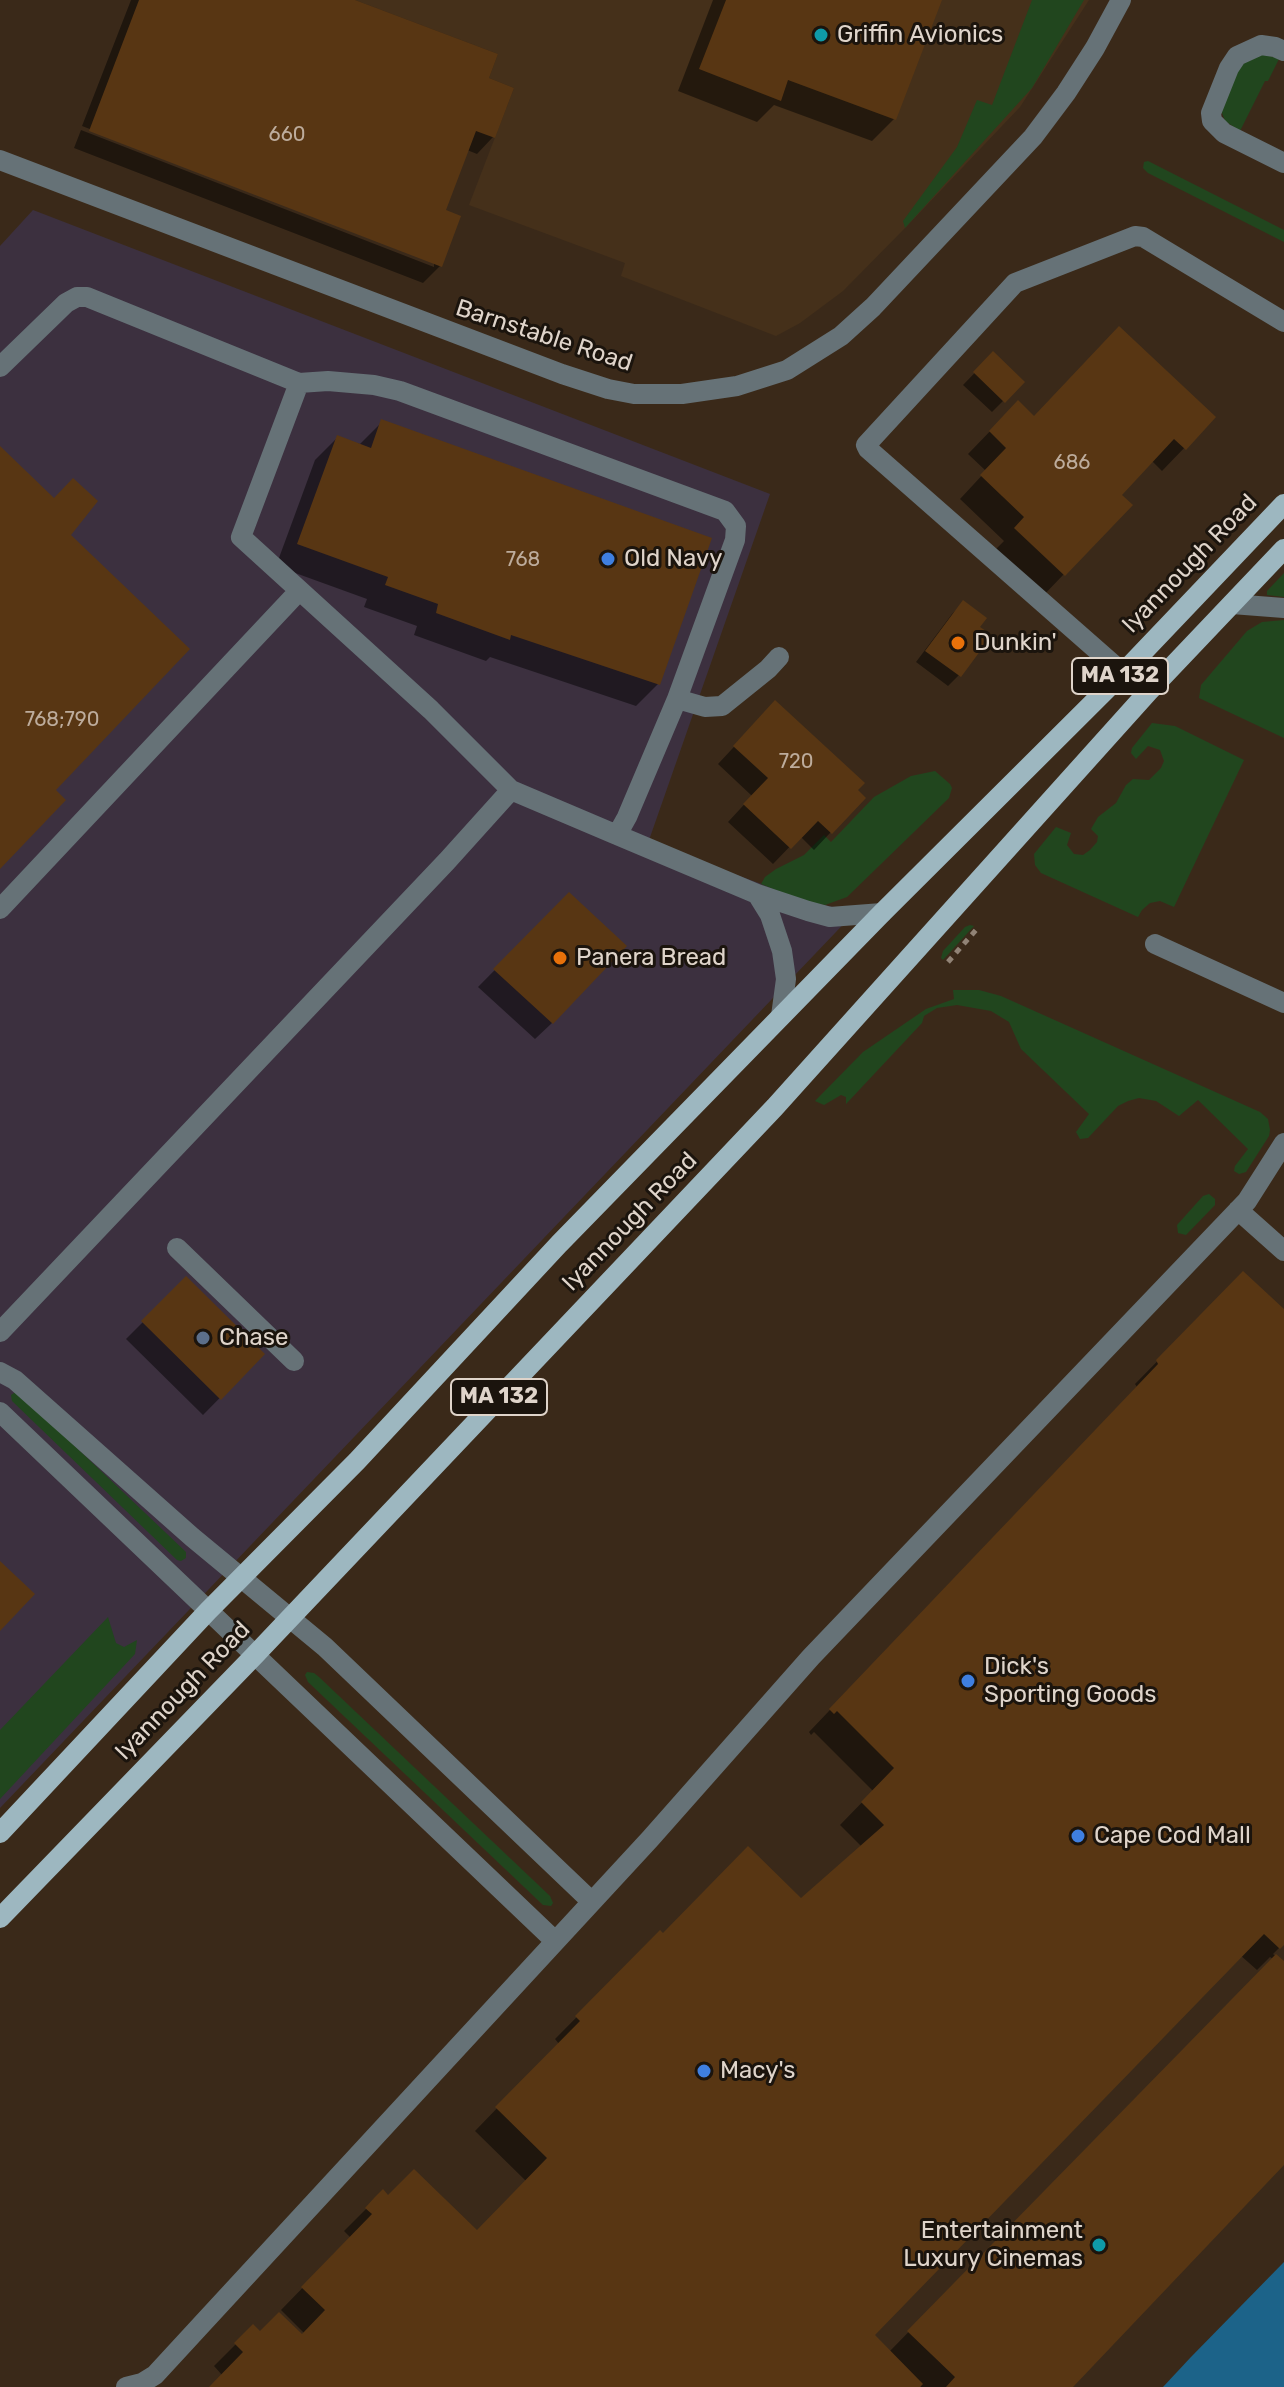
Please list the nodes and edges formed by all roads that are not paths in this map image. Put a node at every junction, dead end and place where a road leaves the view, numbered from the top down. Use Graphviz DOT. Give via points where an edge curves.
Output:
graph roads {
  1 [pos="1121,0"];
  2 [pos="1284,51"];
  3 [pos="0,160"];
  4 [pos="1284,163"];
  5 [pos="1284,322"];
  6 [pos="0,367"];
  7 [pos="299,383"];
  8 [pos="1284,504"];
  9 [pos="1284,549"];
  10 [pos="299,591"];
  11 [pos="1232,604"];
  12 [pos="1284,608"];
  13 [pos="779,657"];
  14 [pos="1123,673"];
  15 [pos="677,699"];
  16 [pos="511,790"];
  17 [pos="617,835"];
  18 [pos="757,894"];
  19 [pos="0,909"];
  20 [pos="882,913"];
  21 [pos="1155,944"];
  22 [pos="1284,1003"];
  23 [pos="781,1016"];
  24 [pos="1284,1143"];
  25 [pos="1238,1210"];
  26 [pos="177,1248"];
  27 [pos="1284,1251"];
  28 [pos="0,1332"];
  29 [pos="294,1361"];
  30 [pos="0,1372"];
  31 [pos="0,1412"];
  32 [pos="242,1577"];
  33 [pos="208,1611"];
  34 [pos="289,1619"];
  35 [pos="254,1656"];
  36 [pos="0,1833"];
  37 [pos="591,1901"];
  38 [pos="0,1918"];
  39 [pos="555,1941"];
  40 [pos="126,2387"];
  1 -- 3 [label="street, Barnstable Road" via="1095,48 1033,137 841,336 763,380 682,394 634,394 586,382"];
  2 -- 4 [label="street" via="1261,45 1237,56 1211,113 1224,133"];
  5 -- 14 [label="street" via="1135,236 1015,283 868,440 868,449"];
  6 -- 7 [label="street" via="66,303 87,297"];
  7 -- 10 [label="street" via="241,537"];
  7 -- 15 [label="street" via="328,381 400,391 725,511 736,526 735,540"];
  8 -- 14 [label="main road, Iyannough Road / MA 132"];
  9 -- 11 [label="main road, Iyannough Road / MA 132"];
  10 -- 16 [label="street"];
  10 -- 19 [label="street"];
  11 -- 12 [label="street"];
  11 -- 34 [label="main road, Iyannough Road / MA 132" via="775,1107"];
  13 -- 15 [label="street" via="722,706"];
  14 -- 20 [label="main road, Iyannough Road / MA 132"];
  15 -- 17 [label="street"];
  16 -- 17 [label="street"];
  16 -- 28 [label="street"];
  17 -- 18 [label="street"];
  18 -- 20 [label="street" via="830,917"];
  18 -- 23 [label="street" via="782,951 786,979"];
  20 -- 23 [label="main road, Iyannough Road / MA 132"];
  21 -- 22 [label="street"];
  23 -- 32 [label="main road, Iyannough Road / MA 132"];
  24 -- 25 [label="street"];
  25 -- 27 [label="street"];
  25 -- 37 [label="street" via="811,1657"];
  26 -- 29 [label="street"];
  30 -- 32 [label="street"];
  31 -- 33 [label="street"];
  32 -- 33 [label="main road, Iyannough Road / MA 132"];
  32 -- 34 [label="street"];
  33 -- 35 [label="street"];
  33 -- 36 [label="main road, Iyannough Road / MA 132"];
  34 -- 35 [label="main road, Iyannough Road / MA 132"];
  34 -- 37 [label="street" via="335,1656"];
  35 -- 38 [label="main road, Iyannough Road / MA 132"];
  35 -- 39 [label="street"];
  37 -- 39 [label="street"];
  39 -- 40 [label="street" via="155,2375"];
}
